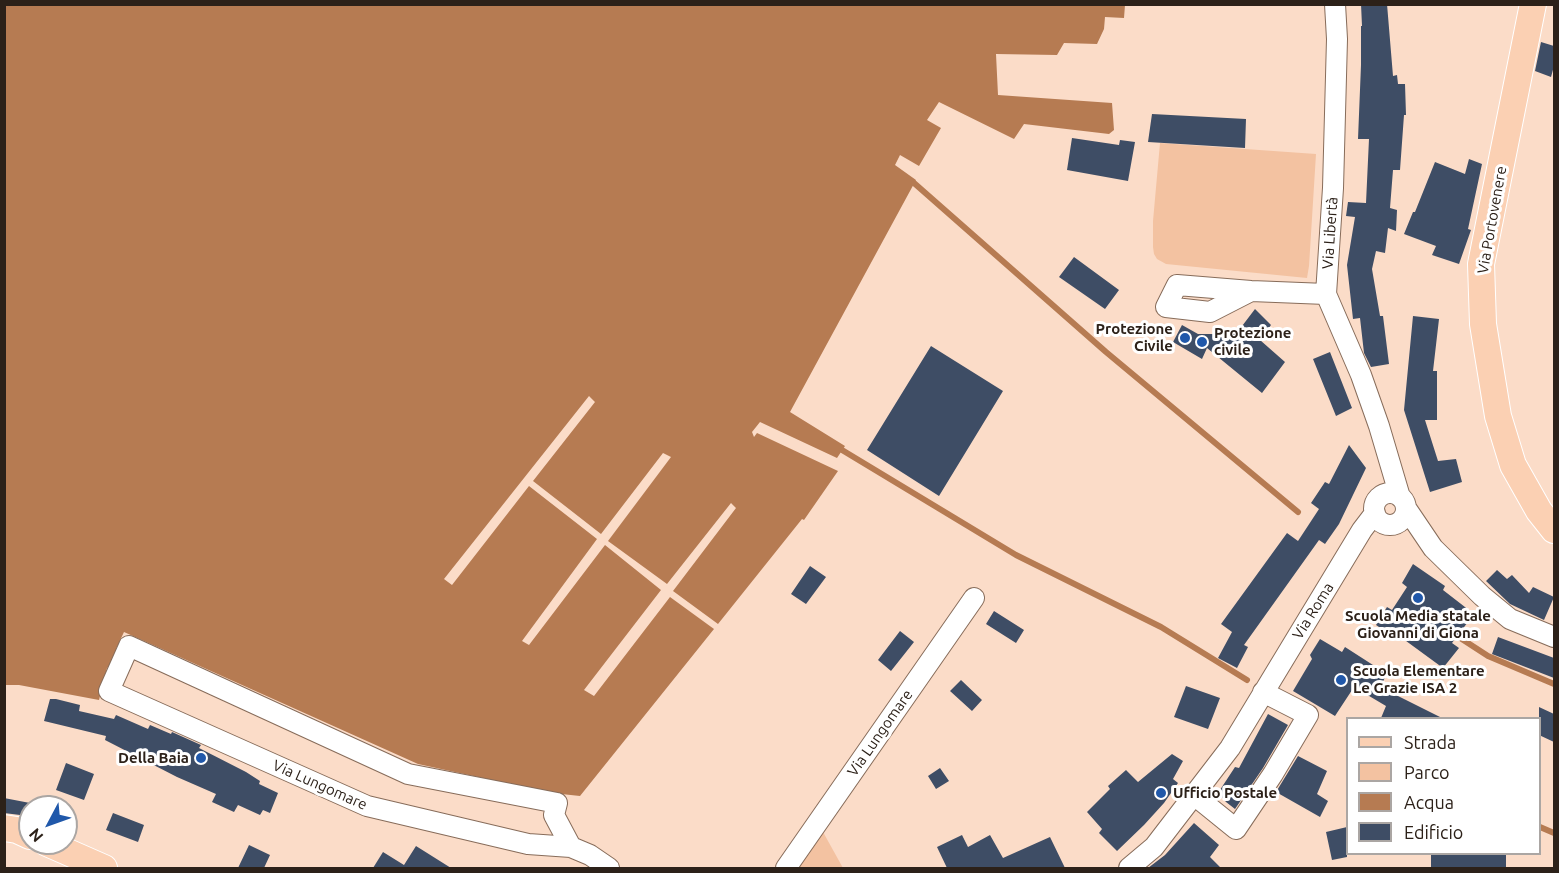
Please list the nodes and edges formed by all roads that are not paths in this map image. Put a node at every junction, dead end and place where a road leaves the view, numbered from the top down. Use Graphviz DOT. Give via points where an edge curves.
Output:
graph roads {
  1 [pos="1335,4"];
  2 [pos="1533,4"];
  3 [pos="1251,291"];
  4 [pos="1326,294"];
  5 [pos="1391,510"];
  6 [pos="1554,530"];
  7 [pos="974,598"];
  8 [pos="1554,637"];
  9 [pos="1263,692"];
  10 [pos="1194,795"];
  11 [pos="571,847"];
  12 [pos="74,855"];
  13 [pos="104,868"];
  14 [pos="609,868"];
  15 [pos="786,868"];
  16 [pos="1129,868"];
  1 -- 4 [label="street, Via Libertà" via="1333,188"];
  2 -- 6 [label="main road, Via Portovenere" via="1481,264 1483,324 1498,416 1513,465"];
  3 -- 4 [label="street"];
  4 -- 5 [label="street, Via Libertà" via="1386,451"];
  5 -- 8 [label="street" via="1510,619"];
  5 -- 9 [label="street, Via Roma" via="1362,530"];
  7 -- 15 [label="street, Via Lungomare"];
  9 -- 10 [label="street, Via Roma" via="1230,748"];
  9 -- 10 [label="street" via="1308,715 1267,784 1236,829"];
  10 -- 16 [label="street, Via Roma" via="1154,848"];
  11 -- 11 [label="street, Via Lungomare" via="528,844 367,806 109,691 129,646 408,774 557,803 554,815"];
  11 -- 14 [label="street, Via Lungomare"];
  12 -- 13 [label="main road"];
}
